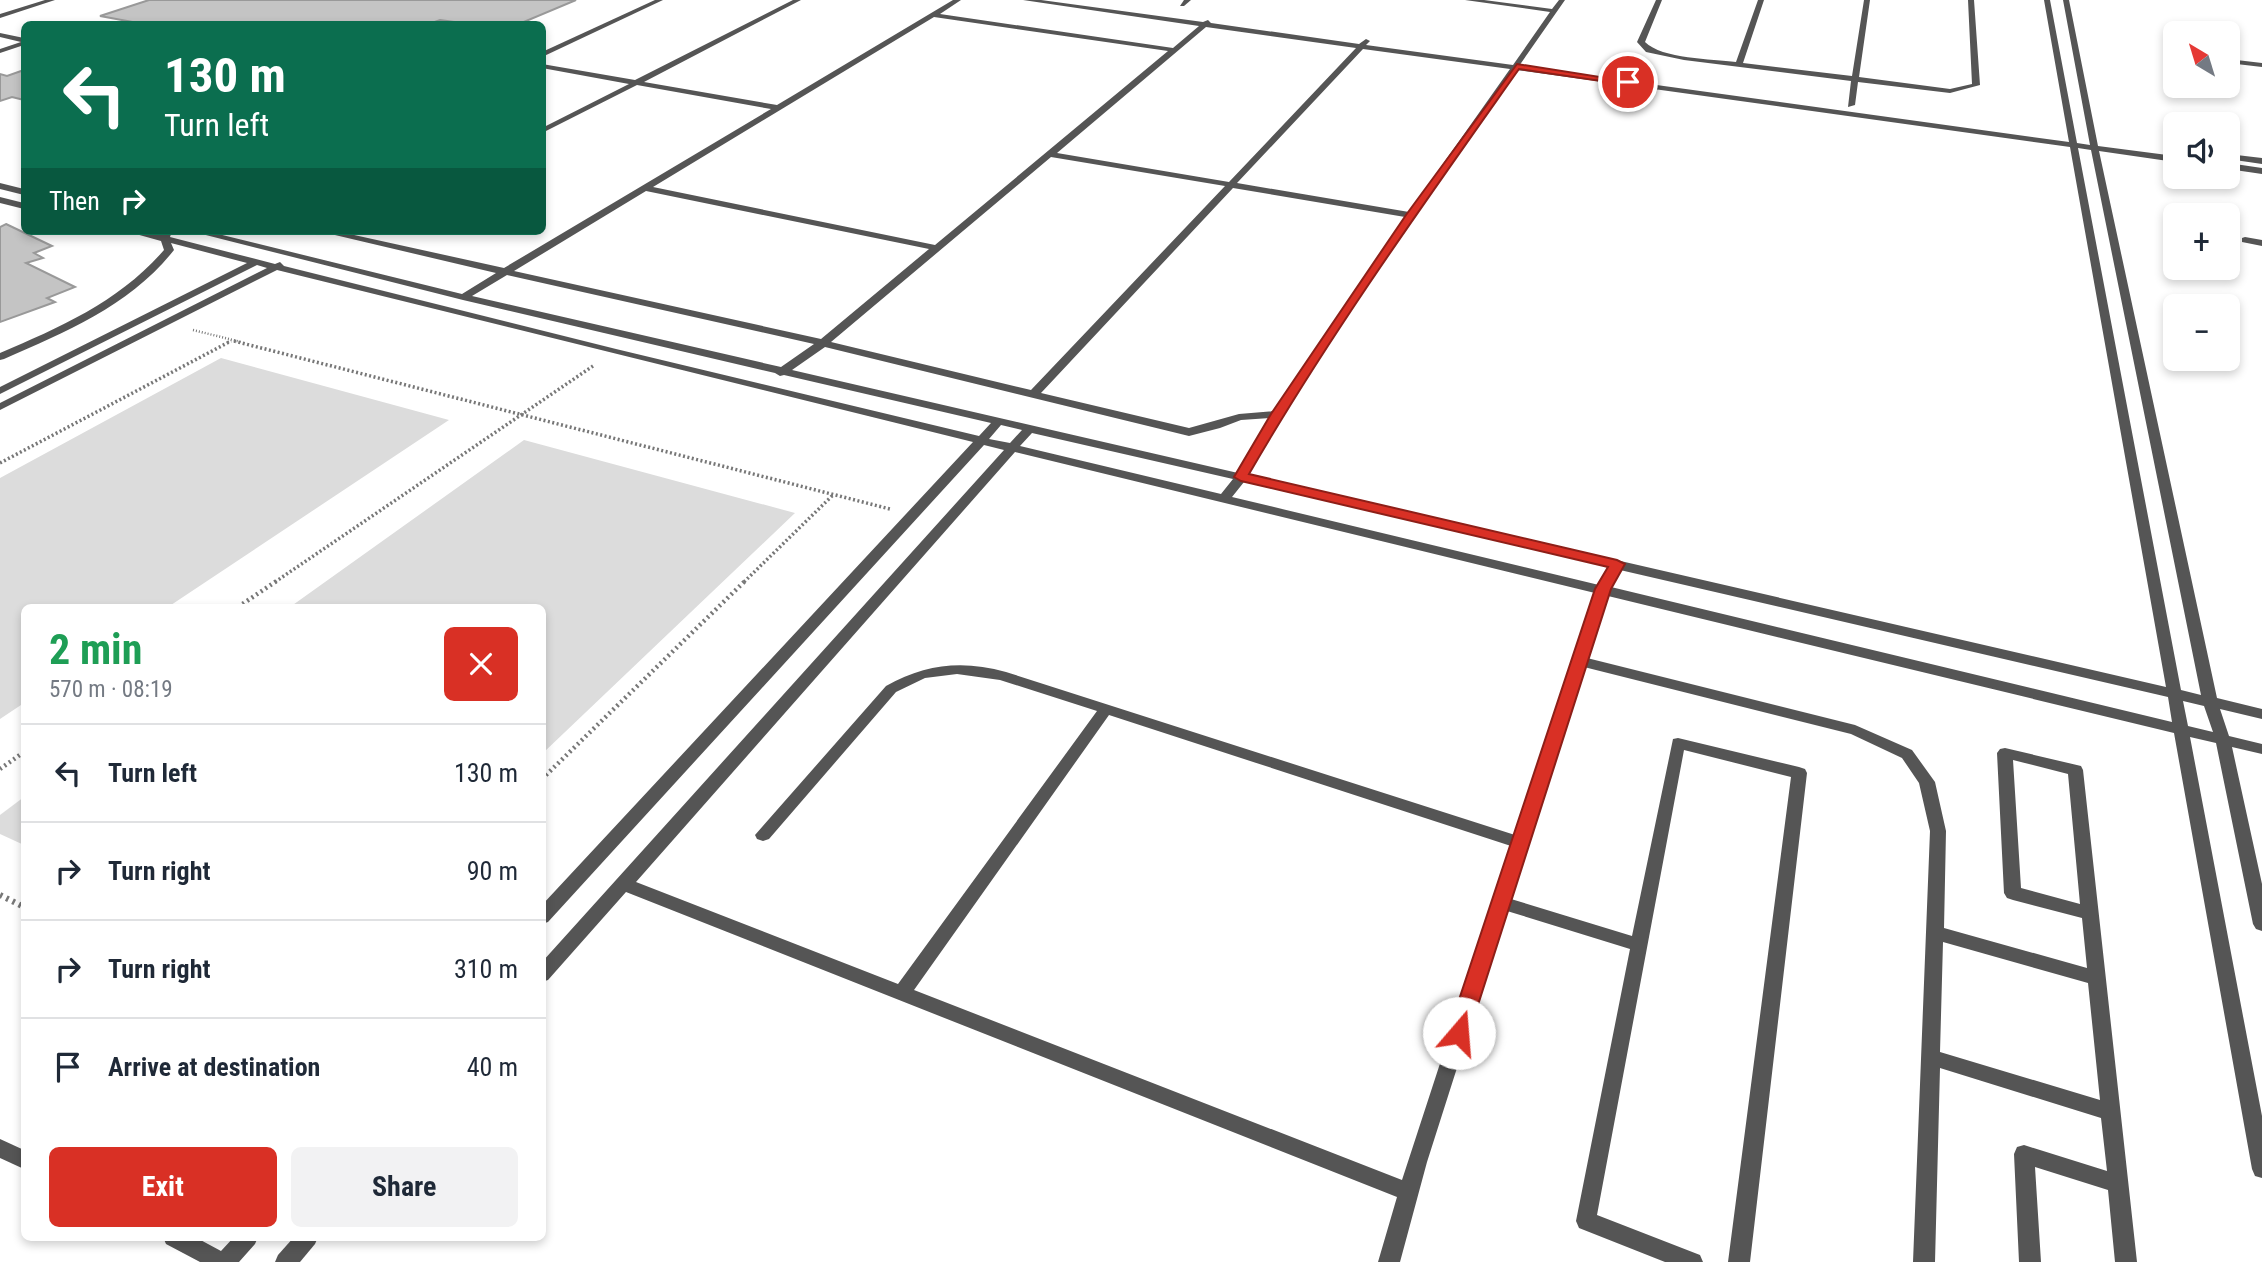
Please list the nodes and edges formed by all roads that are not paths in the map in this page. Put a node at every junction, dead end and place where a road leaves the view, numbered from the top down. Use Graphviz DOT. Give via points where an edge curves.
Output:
graph roads {
  1 [pos="31,0"];
  2 [pos="52,0"];
  3 [pos="646,0"];
  4 [pos="660,0"];
  5 [pos="798,0"];
  6 [pos="958,0"];
  7 [pos="1026,0"];
  8 [pos="1071,0"];
  9 [pos="1468,0"];
  10 [pos="1562,0"];
  11 [pos="1659,0"];
  12 [pos="1761,0"];
  13 [pos="1867,0"];
  14 [pos="1971,0"];
  15 [pos="2047,0"];
  16 [pos="2066,0"];
  17 [pos="1092,1"];
  18 [pos="0,9"];
  19 [pos="1555,11"];
  20 [pos="933,15"];
  21 [pos="0,16"];
  22 [pos="1208,22"];
  23 [pos="0,35"];
  24 [pos="21,40"];
  25 [pos="21,42"];
  26 [pos="1364,43"];
  27 [pos="546,45"];
  28 [pos="1174,50"];
  29 [pos="0,51"];
  30 [pos="546,53"];
  31 [pos="2240,62"];
  32 [pos="1519,64"];
  33 [pos="1740,65"];
  34 [pos="2262,65"];
  35 [pos="546,67"];
  36 [pos="1854,80"];
  37 [pos="635,83"];
  38 [pos="1851,105"];
  39 [pos="780,108"];
  40 [pos="546,129"];
  41 [pos="2071,140"];
  42 [pos="2094,143"];
  43 [pos="2163,148"];
  44 [pos="1050,154"];
  45 [pos="2163,157"];
  46 [pos="2240,158"];
  47 [pos="2262,161"];
  48 [pos="2240,168"];
  49 [pos="2262,171"];
  50 [pos="1233,184"];
  51 [pos="0,186"];
  52 [pos="646,188"];
  53 [pos="21,190"];
  54 [pos="0,200"];
  55 [pos="21,205"];
  56 [pos="1411,215"];
  57 [pos="166,235"];
  58 [pos="210,235"];
  59 [pos="354,235"];
  60 [pos="2245,240"];
  61 [pos="2262,243"];
  62 [pos="937,248"];
  63 [pos="274,252"];
  64 [pos="295,257"];
  65 [pos="255,262"];
  66 [pos="277,267"];
  67 [pos="506,272"];
  68 [pos="463,298"];
  69 [pos="823,343"];
  70 [pos="0,357"];
  71 [pos="782,371"];
  72 [pos="762,387"];
  73 [pos="0,391"];
  74 [pos="1034,394"];
  75 [pos="0,407"];
  76 [pos="1278,414"];
  77 [pos="1000,420"];
  78 [pos="1030,428"];
  79 [pos="983,439"];
  80 [pos="1014,447"];
  81 [pos="1241,477"];
  82 [pos="1225,497"];
  83 [pos="1617,564"];
  84 [pos="1603,589"];
  85 [pos="1579,661"];
  86 [pos="2173,693"];
  87 [pos="2210,701"];
  88 [pos="1105,709"];
  89 [pos="2262,714"];
  90 [pos="2181,730"];
  91 [pos="2223,740"];
  92 [pos="2262,749"];
  93 [pos="763,835"];
  94 [pos="1521,843"];
  95 [pos="624,884"];
  96 [pos="1501,903"];
  97 [pos="546,913"];
  98 [pos="2090,913"];
  99 [pos="2262,924"];
  100 [pos="1934,932"];
  101 [pos="1640,944"];
  102 [pos="546,971"];
  103 [pos="2096,978"];
  104 [pos="902,993"];
  105 [pos="1931,1057"];
  106 [pos="2110,1112"];
  107 [pos="0,1148"];
  108 [pos="21,1158"];
  109 [pos="2262,1169"];
  110 [pos="2118,1184"];
  111 [pos="1408,1192"];
  112 [pos="181,1241"];
  113 [pos="244,1241"];
  114 [pos="304,1241"];
  115 [pos="223,1262"];
  116 [pos="286,1262"];
  117 [pos="1390,1262"];
  118 [pos="1692,1262"];
  119 [pos="1739,1262"];
  120 [pos="1924,1262"];
  121 [pos="2030,1262"];
  122 [pos="2126,1262"];
  1 -- 18 [label="lane"];
  2 -- 21 [label="lane"];
  3 -- 27 [label="lane"];
  4 -- 30 [label="lane"];
  5 -- 37 [label="lane"];
  6 -- 20 [label="lane"];
  7 -- 22 [label="lane"];
  8 -- 17 [label="lane"];
  9 -- 19 [label="lane"];
  10 -- 19 [label="lane"];
  11 -- 33 [label="lane" via="1642,46 1684,58"];
  12 -- 33 [label="lane"];
  13 -- 36 [label="lane"];
  14 -- 36 [label="lane" via="1976,86 1950,91"];
  15 -- 41 [label="lane"];
  16 -- 42 [label="lane"];
  17 -- 22 [label="lane"];
  19 -- 32 [label="lane"];
  20 -- 28 [label="lane"];
  20 -- 39 [label="lane"];
  22 -- 26 [label="lane"];
  22 -- 28 [label="lane"];
  23 -- 24 [label="lane"];
  25 -- 29 [label="lane"];
  26 -- 32 [label="lane"];
  26 -- 50 [label="lane"];
  28 -- 44 [label="lane"];
  31 -- 34 [label="lane"];
  32 -- 38 [label="lane"];
  32 -- 41 [label="lane"];
  32 -- 56 [label="lane"];
  33 -- 36 [label="lane"];
  35 -- 37 [label="lane"];
  36 -- 38 [label="lane"];
  37 -- 39 [label="lane"];
  37 -- 40 [label="lane"];
  38 -- 41 [label="lane"];
  39 -- 52 [label="lane"];
  41 -- 42 [label="lane"];
  41 -- 86 [label="lane"];
  42 -- 43 [label="lane"];
  42 -- 45 [label="lane"];
  42 -- 87 [label="lane"];
  44 -- 50 [label="lane"];
  44 -- 62 [label="lane"];
  46 -- 47 [label="lane"];
  48 -- 49 [label="lane"];
  50 -- 56 [label="lane"];
  50 -- 74 [label="lane"];
  51 -- 53 [label="lane"];
  52 -- 62 [label="lane"];
  52 -- 67 [label="lane"];
  54 -- 55 [label="lane"];
  56 -- 76 [label="lane"];
  57 -- 65 [label="lane"];
  57 -- 70 [label="lane" via="169,250 125,292 65,329"];
  58 -- 63 [label="lane"];
  59 -- 67 [label="lane"];
  60 -- 61 [label="lane"];
  62 -- 69 [label="lane"];
  63 -- 64 [label="lane"];
  63 -- 65 [label="lane"];
  64 -- 66 [label="lane"];
  64 -- 68 [label="lane"];
  65 -- 66 [label="lane"];
  65 -- 73 [label="lane"];
  66 -- 72 [label="lane"];
  66 -- 75 [label="lane"];
  67 -- 68 [label="lane"];
  67 -- 69 [label="lane"];
  68 -- 71 [label="lane"];
  69 -- 71 [label="lane"];
  69 -- 74 [label="lane"];
  71 -- 72 [label="lane"];
  71 -- 77 [label="lane"];
  72 -- 79 [label="lane"];
  74 -- 76 [label="lane" via="1189,432 1239,417"];
  76 -- 81 [label="lane"];
  77 -- 78 [label="lane"];
  77 -- 79 [label="lane"];
  78 -- 80 [label="lane"];
  78 -- 81 [label="lane"];
  79 -- 80 [label="lane"];
  79 -- 97 [label="lane"];
  80 -- 82 [label="lane"];
  80 -- 95 [label="lane"];
  81 -- 82 [label="lane"];
  81 -- 83 [label="lane"];
  82 -- 84 [label="lane"];
  83 -- 84 [label="lane"];
  83 -- 86 [label="lane"];
  84 -- 85 [label="lane"];
  84 -- 90 [label="lane"];
  85 -- 94 [label="lane"];
  85 -- 100 [label="lane" via="1855,730 1907,754 1927,782 1938,831"];
  86 -- 87 [label="lane"];
  86 -- 90 [label="lane"];
  87 -- 89 [label="lane"];
  87 -- 91 [label="lane"];
  88 -- 93 [label="lane" via="1001,675 937,668 891,689"];
  88 -- 94 [label="lane"];
  88 -- 104 [label="lane"];
  90 -- 91 [label="lane"];
  90 -- 109 [label="lane"];
  91 -- 92 [label="lane"];
  91 -- 99 [label="lane"];
  94 -- 96 [label="lane"];
  95 -- 102 [label="lane"];
  95 -- 104 [label="lane"];
  96 -- 101 [label="lane"];
  96 -- 111 [label="lane"];
  98 -- 98 [label="lane" via="2013,893 2005,753 2075,770"];
  98 -- 103 [label="lane"];
  100 -- 103 [label="lane"];
  100 -- 105 [label="lane"];
  101 -- 118 [label="lane" via="1586,1221"];
  101 -- 119 [label="lane" via="1678,743 1799,773"];
  103 -- 106 [label="lane"];
  104 -- 111 [label="lane"];
  105 -- 106 [label="lane"];
  105 -- 120 [label="lane"];
  106 -- 110 [label="lane"];
  107 -- 108 [label="lane"];
  110 -- 121 [label="lane" via="2024,1154"];
  110 -- 122 [label="lane"];
  111 -- 117 [label="lane"];
  112 -- 115 [label="lane"];
  113 -- 115 [label="lane"];
  114 -- 116 [label="lane"];
}
